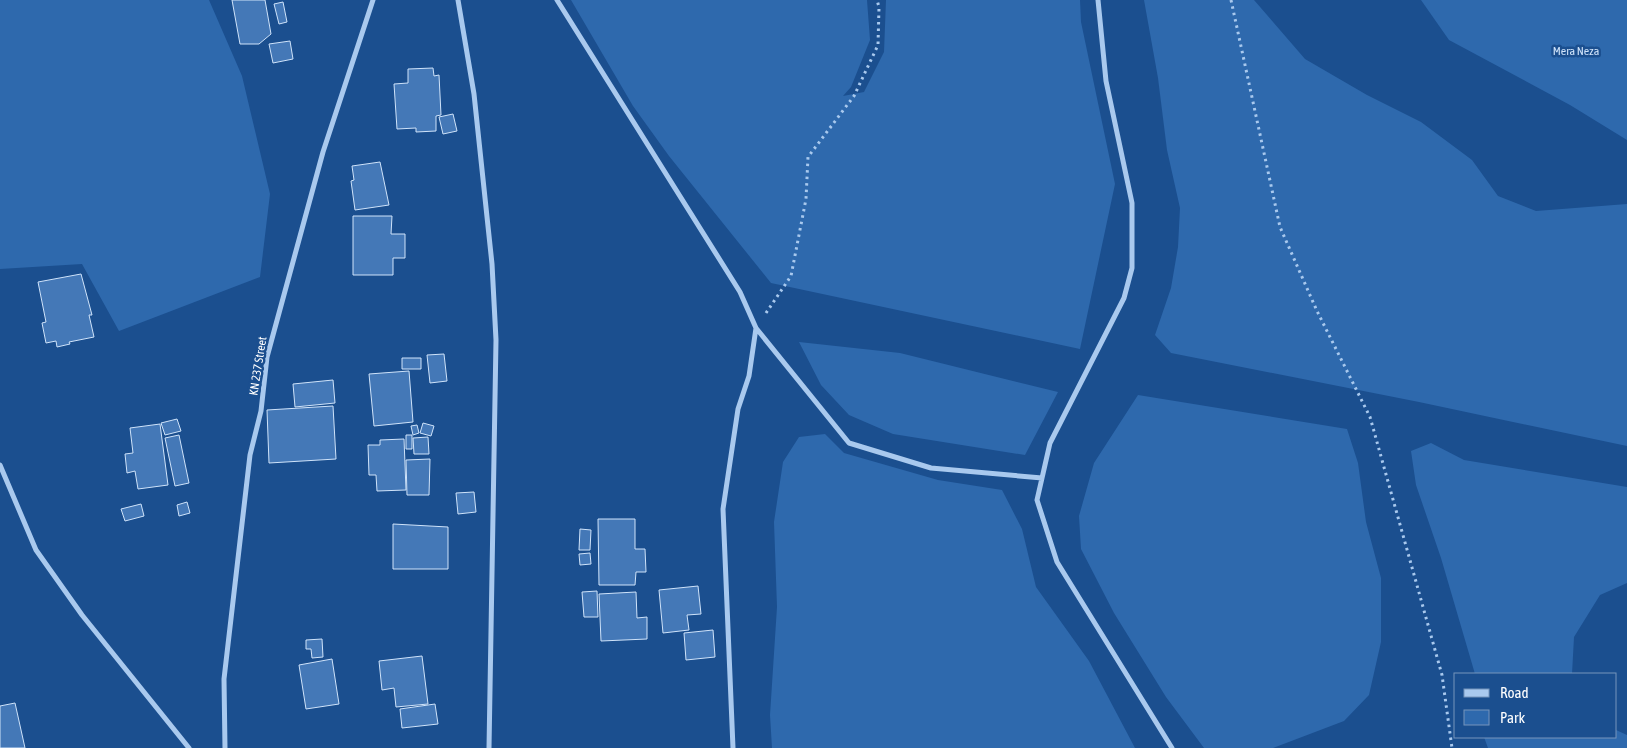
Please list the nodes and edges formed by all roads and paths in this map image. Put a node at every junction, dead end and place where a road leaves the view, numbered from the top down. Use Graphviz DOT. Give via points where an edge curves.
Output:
graph roads {
  1 [pos="374,0"];
  2 [pos="458,0"];
  3 [pos="557,0"];
  4 [pos="877,0"];
  5 [pos="1098,0"];
  6 [pos="1231,0"];
  7 [pos="756,328"];
  8 [pos="0,465"];
  9 [pos="1042,478"];
  10 [pos="189,748"];
  11 [pos="225,748"];
  12 [pos="489,748"];
  13 [pos="733,748"];
  14 [pos="1172,748"];
  15 [pos="1452,748"];
  1 -- 11 [label="street, KN 237 Street" via="323,152 267,357 261,411 250,455 224,679"];
  2 -- 12 [label="street" via="474,94 492,264 496,340"];
  3 -- 7 [label="street" via="740,292"];
  4 -- 7 [label="path" via="878,45 854,96 808,157 806,200 791,276"];
  5 -- 9 [label="street" via="1106,81 1132,203 1132,268 1124,298 1050,444"];
  6 -- 15 [label="path" via="1280,227 1370,417 1442,675"];
  7 -- 9 [label="street" via="849,443 931,468"];
  7 -- 13 [label="street" via="749,376 738,409 723,509"];
  8 -- 10 [label="street" via="36,550 82,615"];
  9 -- 14 [label="street" via="1037,500 1057,562"];
}
